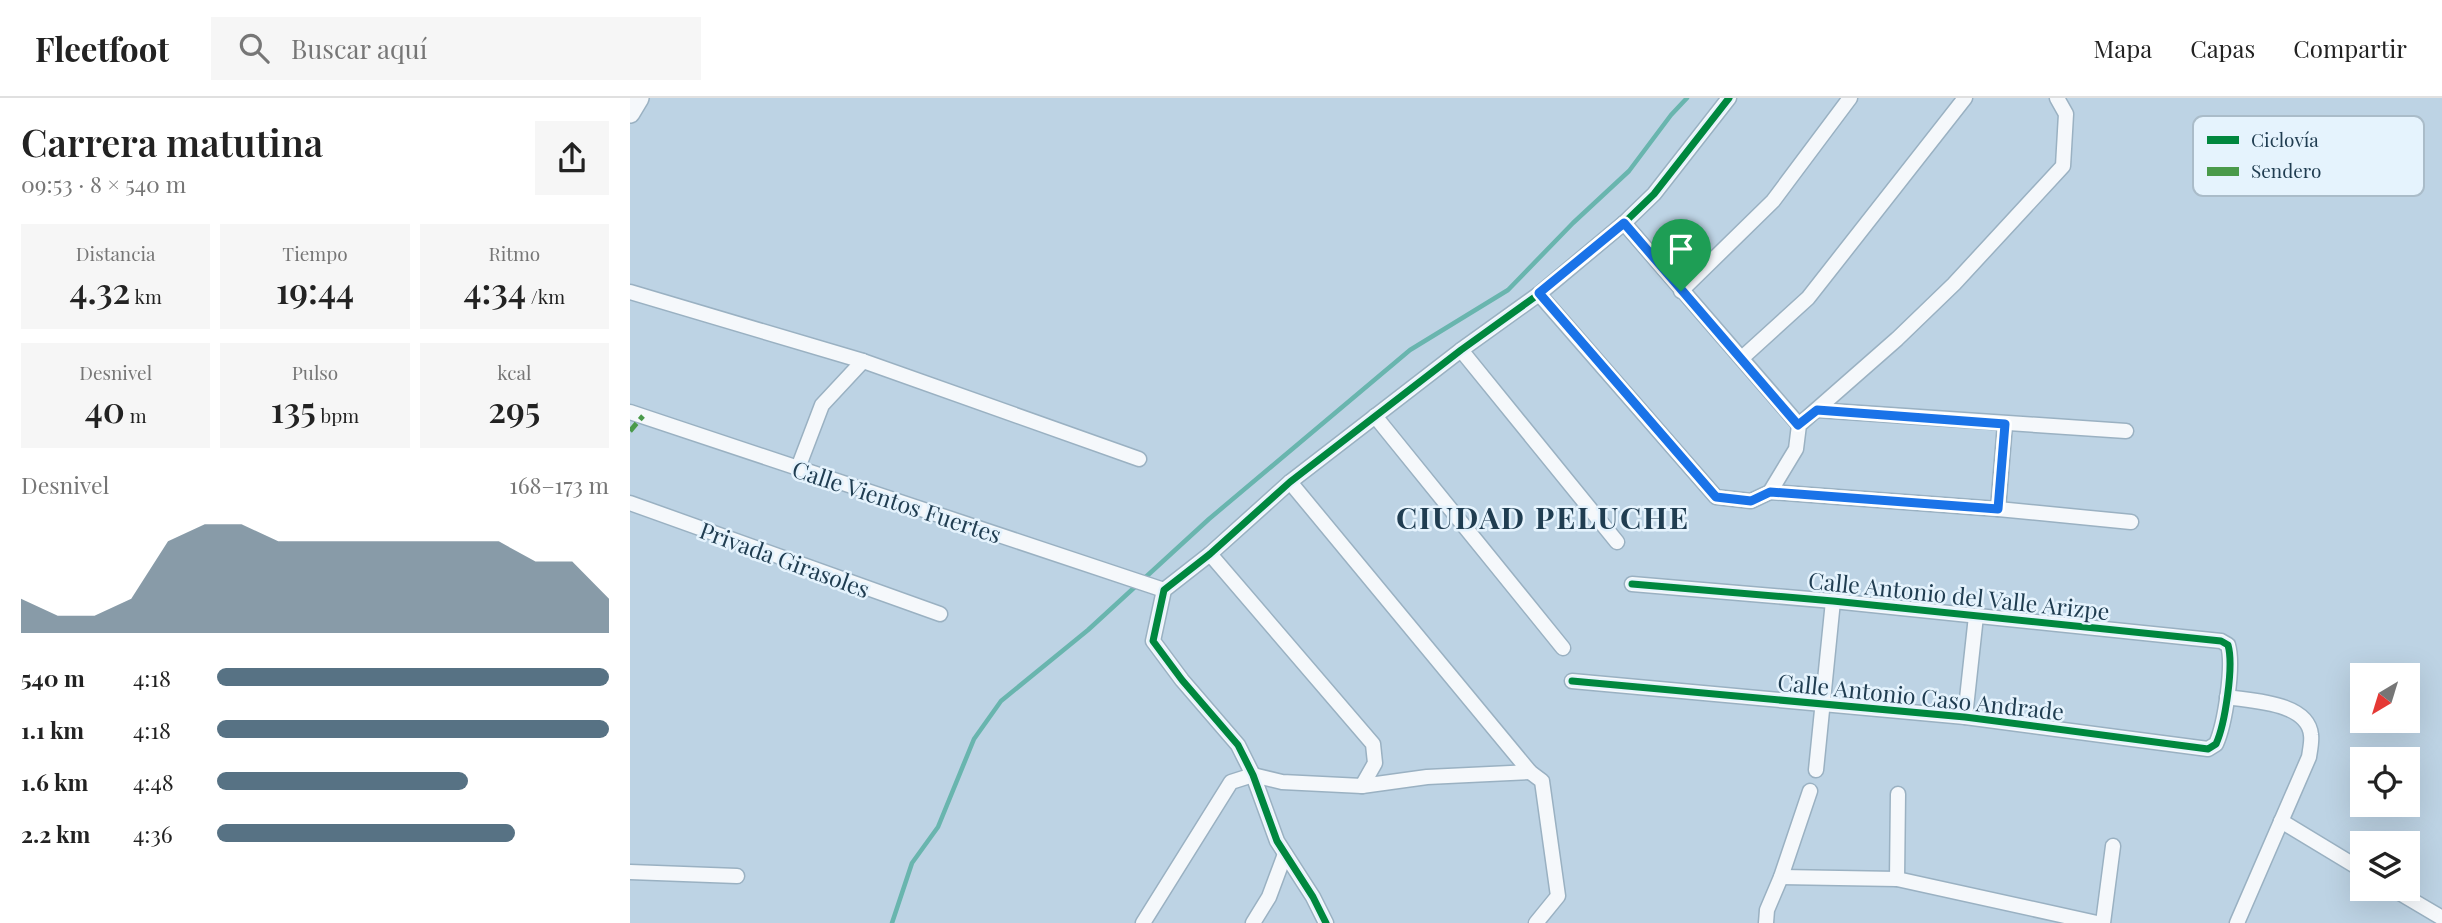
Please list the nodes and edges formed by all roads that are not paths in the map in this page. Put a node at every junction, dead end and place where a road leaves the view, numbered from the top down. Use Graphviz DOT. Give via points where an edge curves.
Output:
graph roads {
  1 [pos="1729,98"];
  2 [pos="1850,98"];
  3 [pos="1965,98"];
  4 [pos="2057,98"];
  5 [pos="1624,223"];
  6 [pos="1681,291"];
  7 [pos="630,292"];
  8 [pos="1539,293"];
  9 [pos="1461,351"];
  10 [pos="1742,358"];
  11 [pos="863,361"];
  12 [pos="1817,410"];
  13 [pos="630,412"];
  14 [pos="1375,416"];
  15 [pos="2005,424"];
  16 [pos="1798,425"];
  17 [pos="2126,431"];
  18 [pos="1139,459"];
  19 [pos="798,468"];
  20 [pos="1290,482"];
  21 [pos="1770,492"];
  22 [pos="630,503"];
  23 [pos="1998,509"];
  24 [pos="2131,522"];
  25 [pos="1617,542"];
  26 [pos="1210,554"];
  27 [pos="1632,583"];
  28 [pos="1158,587"];
  29 [pos="1833,601"];
  30 [pos="940,614"];
  31 [pos="1976,616"];
  32 [pos="1563,648"];
  33 [pos="1573,681"];
  34 [pos="2227,697"];
  35 [pos="1823,704"];
  36 [pos="1965,717"];
  37 [pos="1816,770"];
  38 [pos="1530,772"];
  39 [pos="1253,775"];
  40 [pos="1362,786"];
  41 [pos="1810,791"];
  42 [pos="1898,794"];
  43 [pos="2281,821"];
  44 [pos="2113,846"];
  45 [pos="1285,854"];
  46 [pos="2350,863"];
  47 [pos="630,872"];
  48 [pos="737,876"];
  49 [pos="1782,877"];
  50 [pos="1897,879"];
  51 [pos="2413,901"];
  52 [pos="2442,918"];
  53 [pos="1144,923"];
  54 [pos="1254,923"];
  55 [pos="1326,923"];
  56 [pos="1536,923"];
  57 [pos="1766,923"];
  58 [pos="2097,923"];
  59 [pos="2103,923"];
  60 [pos="2237,923"];
  1 -- 5 [label="street" via="1654,194"];
  2 -- 6 [label="street" via="1773,201"];
  3 -- 10 [label="street" via="1808,298"];
  4 -- 12 [label="street" via="2066,114 2063,166 1954,284"];
  5 -- 6 [label="street"];
  5 -- 8 [label="street"];
  6 -- 10 [label="street"];
  7 -- 11 [label="street"];
  8 -- 9 [label="street"];
  8 -- 21 [label="street" via="1716,497 1751,501"];
  9 -- 14 [label="street"];
  9 -- 25 [label="street"];
  10 -- 16 [label="street"];
  11 -- 18 [label="street"];
  11 -- 19 [label="street" via="822,405"];
  12 -- 15 [label="street"];
  12 -- 16 [label="street"];
  13 -- 19 [label="street, Calle Vientos Fuertes"];
  14 -- 20 [label="street"];
  14 -- 32 [label="street"];
  15 -- 17 [label="street"];
  15 -- 23 [label="street"];
  16 -- 21 [label="street" via="1796,449"];
  19 -- 28 [label="street, Calle Vientos Fuertes"];
  20 -- 26 [label="street"];
  20 -- 38 [label="street"];
  21 -- 23 [label="street"];
  22 -- 30 [label="street, Privada Girasoles"];
  23 -- 24 [label="street"];
  26 -- 28 [label="street"];
  26 -- 40 [label="street" via="1373,744 1375,763"];
  27 -- 29 [label="street, Calle Antonio del Valle Arizpe"];
  28 -- 39 [label="street" via="1153,641 1238,745"];
  29 -- 31 [label="street, Calle Antonio del Valle Arizpe"];
  29 -- 35 [label="street"];
  31 -- 34 [label="street, Calle Antonio del Valle Arizpe" via="2221,641 2230,652"];
  31 -- 36 [label="street"];
  33 -- 35 [label="street, Calle Antonio Caso Andrade"];
  34 -- 36 [label="street, Calle Antonio Caso Andrade" via="2220,734 2208,749"];
  34 -- 43 [label="street" via="2298,712 2311,732 2309,757"];
  35 -- 36 [label="street, Calle Antonio Caso Andrade"];
  35 -- 37 [label="street"];
  38 -- 40 [label="street" via="1427,777"];
  38 -- 56 [label="street" via="1542,781 1558,896"];
  39 -- 40 [label="street" via="1282,782"];
  39 -- 45 [label="street"];
  39 -- 53 [label="street" via="1231,782"];
  41 -- 49 [label="street"];
  42 -- 50 [label="street"];
  43 -- 46 [label="street"];
  43 -- 60 [label="street"];
  44 -- 59 [label="street"];
  45 -- 54 [label="street"];
  45 -- 55 [label="street"];
  47 -- 48 [label="street"];
  49 -- 50 [label="street"];
  49 -- 57 [label="street"];
  50 -- 58 [label="street"];
  51 -- 52 [label="street"];
}
